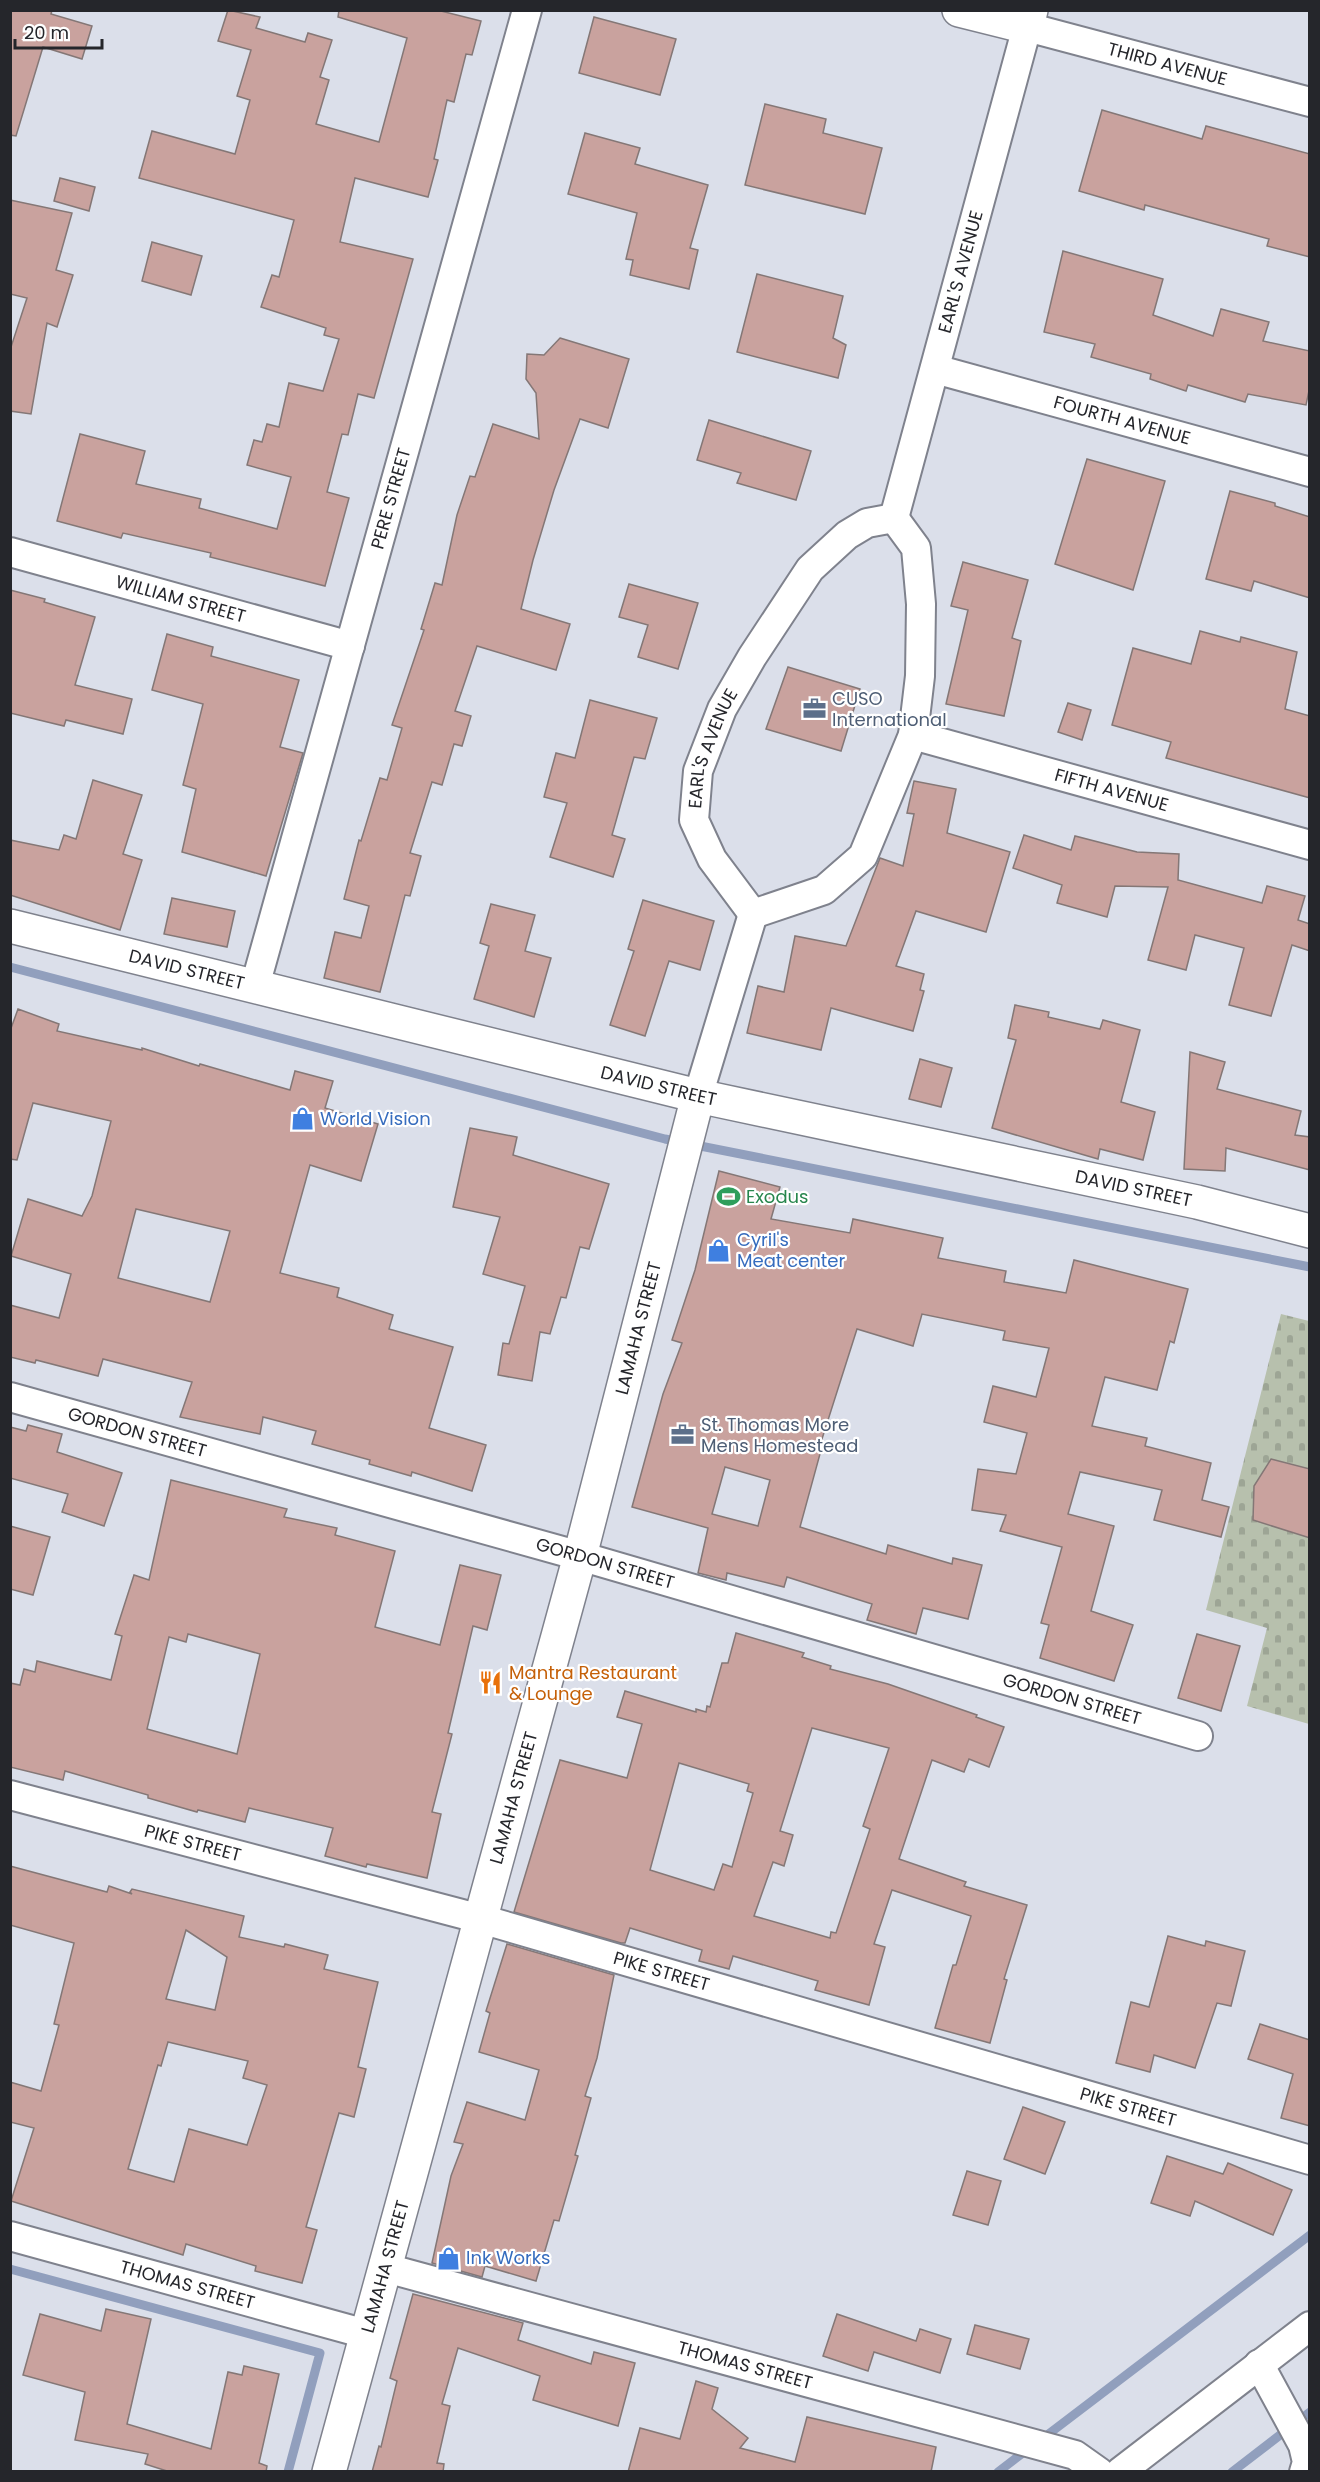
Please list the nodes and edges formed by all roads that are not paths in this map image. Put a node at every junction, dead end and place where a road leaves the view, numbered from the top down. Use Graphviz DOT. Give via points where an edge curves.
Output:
graph roads {
  1 [pos="527,10"];
  2 [pos="959,10"];
  3 [pos="1029,19"];
  4 [pos="1310,102"];
  5 [pos="934,369"];
  6 [pos="1310,472"];
  7 [pos="894,518"];
  8 [pos="10,552"];
  9 [pos="350,646"];
  10 [pos="913,735"];
  11 [pos="1310,845"];
  12 [pos="753,914"];
  13 [pos="10,926"];
  14 [pos="255,987"];
  15 [pos="698,1096"];
  16 [pos="1310,1231"];
  17 [pos="10,1397"];
  18 [pos="580,1556"];
  19 [pos="1198,1736"];
  20 [pos="10,1795"];
  21 [pos="481,1920"];
  22 [pos="1310,2160"];
  23 [pos="10,2236"];
  24 [pos="386,2268"];
  25 [pos="1310,2326"];
  26 [pos="366,2334"];
  27 [pos="1259,2364"];
  28 [pos="1304,2460"];
  29 [pos="329,2472"];
  30 [pos="1100,2472"];
  31 [pos="1120,2472"];
  1 -- 9 [label="street, PERE STREET"];
  2 -- 3 [label="street"];
  3 -- 4 [label="street, THIRD AVENUE"];
  3 -- 5 [label="street, EARL'S AVENUE"];
  5 -- 6 [label="street, FOURTH AVENUE"];
  5 -- 7 [label="street, EARL'S AVENUE"];
  7 -- 10 [label="street" via="916,548 921,604 920,676"];
  7 -- 12 [label="street, EARL'S AVENUE" via="867,523 847,535 810,569 722,710 698,771 694,820 712,859"];
  8 -- 9 [label="street, WILLIAM STREET"];
  9 -- 14 [label="street, PERE STREET"];
  10 -- 11 [label="street, FIFTH AVENUE"];
  10 -- 12 [label="street" via="863,856 825,890"];
  12 -- 15 [label="street, LAMAHA STREET"];
  13 -- 14 [label="street, DAVID STREET"];
  14 -- 15 [label="street, DAVID STREET"];
  15 -- 16 [label="street, DAVID STREET" via="1197,1202"];
  15 -- 18 [label="street, LAMAHA STREET"];
  17 -- 18 [label="street, GORDON STREET"];
  18 -- 19 [label="street, GORDON STREET"];
  18 -- 21 [label="street, LAMAHA STREET"];
  20 -- 21 [label="street, PIKE STREET"];
  21 -- 22 [label="street, PIKE STREET"];
  21 -- 24 [label="street, LAMAHA STREET"];
  23 -- 26 [label="street, THOMAS STREET"];
  24 -- 26 [label="street, LAMAHA STREET"];
  24 -- 30 [label="street, THOMAS STREET" via="1075,2455"];
  25 -- 27 [label="street"];
  26 -- 29 [label="street, LAMAHA STREET"];
  27 -- 28 [label="street"];
  27 -- 31 [label="street"];
}
